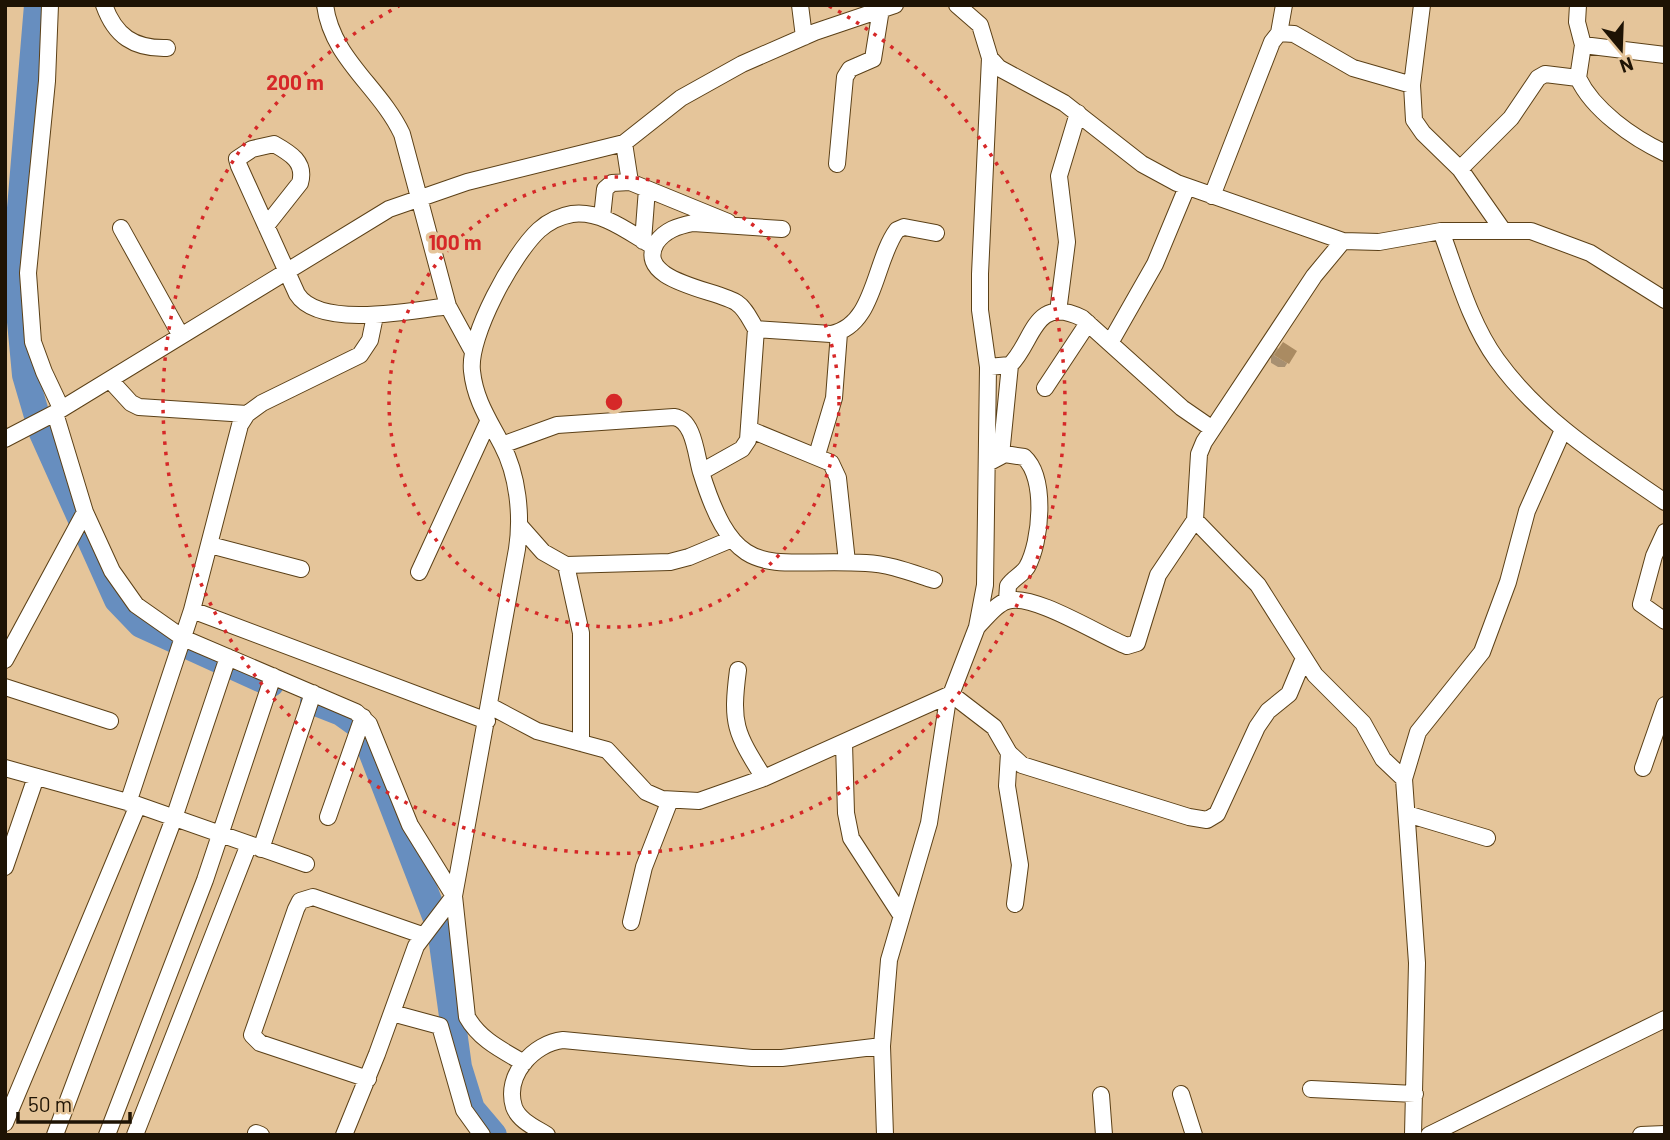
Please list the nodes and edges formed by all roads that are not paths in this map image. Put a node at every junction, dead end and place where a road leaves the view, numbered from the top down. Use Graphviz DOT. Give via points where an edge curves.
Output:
graph roads {
  1 [pos="50,5"];
  2 [pos="104,5"];
  3 [pos="325,5"];
  4 [pos="800,5"];
  5 [pos="957,5"];
  6 [pos="1284,5"];
  7 [pos="1422,5"];
  8 [pos="1578,5"];
  9 [pos="888,7"];
  10 [pos="1279,33"];
  11 [pos="804,37"];
  12 [pos="1583,46"];
  13 [pos="167,48"];
  14 [pos="1665,55"];
  15 [pos="990,58"];
  16 [pos="1578,78"];
  17 [pos="1412,86"];
  18 [pos="1078,113"];
  19 [pos="624,143"];
  20 [pos="1665,153"];
  21 [pos="837,164"];
  22 [pos="1460,169"];
  23 [pos="630,182"];
  24 [pos="1187,187"];
  25 [pos="647,189"];
  26 [pos="1212,196"];
  27 [pos="420,197"];
  28 [pos="602,217"];
  29 [pos="703,217"];
  30 [pos="266,226"];
  31 [pos="121,228"];
  32 [pos="782,229"];
  33 [pos="1502,229"];
  34 [pos="1441,231"];
  35 [pos="936,233"];
  36 [pos="1343,241"];
  37 [pos="649,244"];
  38 [pos="287,272"];
  39 [pos="1665,300"];
  40 [pos="448,306"];
  41 [pos="1058,312"];
  42 [pos="375,316"];
  43 [pos="1088,323"];
  44 [pos="756,329"];
  45 [pos="839,332"];
  46 [pos="181,336"];
  47 [pos="1110,343"];
  48 [pos="472,351"];
  49 [pos="1010,365"];
  50 [pos="988,367"];
  51 [pos="110,380"];
  52 [pos="1045,388"];
  53 [pos="247,414"];
  54 [pos="50,416"];
  55 [pos="488,422"];
  56 [pos="1211,428"];
  57 [pos="751,430"];
  58 [pos="1563,430"];
  59 [pos="5,439"];
  60 [pos="502,445"];
  61 [pos="817,455"];
  62 [pos="994,459"];
  63 [pos="701,472"];
  64 [pos="1665,502"];
  65 [pos="85,512"];
  66 [pos="1195,520"];
  67 [pos="520,526"];
  68 [pos="1665,532"];
  69 [pos="732,539"];
  70 [pos="210,545"];
  71 [pos="847,562"];
  72 [pos="566,565"];
  73 [pos="301,569"];
  74 [pos="419,572"];
  75 [pos="934,580"];
  76 [pos="1007,600"];
  77 [pos="192,610"];
  78 [pos="1665,621"];
  79 [pos="977,627"];
  80 [pos="183,638"];
  81 [pos="228,657"];
  82 [pos="1304,658"];
  83 [pos="5,660"];
  84 [pos="738,670"];
  85 [pos="273,676"];
  86 [pos="5,687"];
  87 [pos="313,693"];
  88 [pos="951,694"];
  89 [pos="1665,705"];
  90 [pos="489,713"];
  91 [pos="363,717"];
  92 [pos="110,721"];
  93 [pos="581,743"];
  94 [pos="844,743"];
  95 [pos="1009,753"];
  96 [pos="5,768"];
  97 [pos="1643,768"];
  98 [pos="36,777"];
  99 [pos="764,778"];
  100 [pos="1404,779"];
  101 [pos="670,800"];
  102 [pos="133,804"];
  103 [pos="1407,814"];
  104 [pos="328,817"];
  105 [pos="174,818"];
  106 [pos="221,835"];
  107 [pos="1487,838"];
  108 [pos="255,846"];
  109 [pos="306,864"];
  110 [pos="5,867"];
  111 [pos="454,896"];
  112 [pos="1015,904"];
  113 [pos="901,915"];
  114 [pos="631,922"];
  115 [pos="426,930"];
  116 [pos="392,1013"];
  117 [pos="1665,1019"];
  118 [pos="882,1046"];
  119 [pos="524,1063"];
  120 [pos="368,1079"];
  121 [pos="1311,1089"];
  122 [pos="1181,1094"];
  123 [pos="1415,1094"];
  124 [pos="1101,1095"];
  125 [pos="5,1123"];
  126 [pos="1665,1134"];
  127 [pos="55,1135"];
  128 [pos="107,1135"];
  129 [pos="135,1135"];
  130 [pos="344,1135"];
  131 [pos="482,1135"];
  132 [pos="547,1135"];
  133 [pos="885,1135"];
  134 [pos="1104,1135"];
  135 [pos="1195,1135"];
  136 [pos="1413,1135"];
  137 [pos="1429,1135"];
  138 [pos="1641,1135"];
  1 -- 54 [label="street" via="28,273 33,342 44,373"];
  2 -- 13 [label="street" via="108,18 127,41"];
  3 -- 27 [label="street" via="333,38 345,59 391,111"];
  4 -- 11 [label="street"];
  5 -- 15 [label="street" via="980,25"];
  6 -- 10 [label="street"];
  7 -- 17 [label="street"];
  8 -- 12 [label="street"];
  9 -- 11 [label="street"];
  9 -- 21 [label="street" via="873,59 850,69 845,77"];
  10 -- 17 [label="street" via="1294,34 1353,68"];
  10 -- 26 [label="street"];
  11 -- 19 [label="street" via="713,79"];
  12 -- 14 [label="street"];
  12 -- 16 [label="street"];
  15 -- 18 [label="street" via="999,68"];
  15 -- 50 [label="street" via="980,274"];
  16 -- 20 [label="street" via="1593,101 1643,142"];
  16 -- 22 [label="street" via="1545,74 1538,78 1511,118"];
  17 -- 22 [label="street" via="1416,126"];
  18 -- 24 [label="street" via="1142,164"];
  18 -- 41 [label="street" via="1058,186 1067,242"];
  19 -- 23 [label="street"];
  19 -- 27 [label="street"];
  22 -- 33 [label="street"];
  23 -- 25 [label="street"];
  23 -- 28 [label="street" via="612,183 605,189"];
  24 -- 26 [label="street"];
  24 -- 47 [label="street" via="1155,264"];
  25 -- 29 [label="street"];
  25 -- 37 [label="street"];
  26 -- 36 [label="street"];
  27 -- 38 [label="street" via="365,222"];
  27 -- 40 [label="street"];
  28 -- 37 [label="street"];
  28 -- 48 [label="street" via="571,214 540,229 486,313"];
  29 -- 32 [label="street"];
  29 -- 37 [label="street"];
  30 -- 30 [label="street" via="237,159 274,144 297,160 303,175"];
  30 -- 38 [label="street"];
  31 -- 46 [label="street"];
  33 -- 34 [label="street"];
  33 -- 39 [label="street" via="1531,231 1590,253"];
  34 -- 36 [label="street" via="1379,243"];
  34 -- 58 [label="street" via="1495,358"];
  35 -- 45 [label="street" via="904,227 897,230 858,319"];
  36 -- 56 [label="street" via="1314,276 1229,408"];
  37 -- 44 [label="street" via="668,277 738,303"];
  38 -- 42 [label="street" via="302,302 312,307"];
  38 -- 46 [label="street"];
  40 -- 42 [label="street"];
  40 -- 48 [label="street"];
  41 -- 43 [label="street" via="1069,312"];
  41 -- 49 [label="street" via="1043,316 1032,326"];
  42 -- 53 [label="street" via="370,340 360,355"];
  43 -- 47 [label="street"];
  43 -- 52 [label="street"];
  44 -- 45 [label="street"];
  44 -- 57 [label="street"];
  45 -- 61 [label="street" via="834,398"];
  46 -- 51 [label="street"];
  47 -- 56 [label="street"];
  48 -- 55 [label="street" via="477,396"];
  49 -- 50 [label="street"];
  49 -- 62 [label="street"];
  50 -- 62 [label="street"];
  51 -- 53 [label="street" via="139,407"];
  51 -- 54 [label="street"];
  53 -- 70 [label="street" via="240,425"];
  54 -- 59 [label="street"];
  54 -- 65 [label="street"];
  55 -- 60 [label="street"];
  55 -- 74 [label="street"];
  56 -- 66 [label="street" via="1199,454"];
  57 -- 61 [label="street"];
  57 -- 63 [label="street" via="742,449"];
  58 -- 64 [label="street"];
  58 -- 100 [label="street" via="1527,511 1482,652 1419,732"];
  60 -- 63 [label="street" via="557,425 674,417 688,425"];
  60 -- 67 [label="street"];
  61 -- 71 [label="street" via="831,463 838,478"];
  62 -- 76 [label="street" via="1018,454 1029,461 1040,512 1028,564 1011,581"];
  62 -- 79 [label="street" via="985,585"];
  63 -- 69 [label="street" via="710,500"];
  65 -- 80 [label="street" via="123,590 153,620"];
  65 -- 83 [label="street"];
  66 -- 76 [label="street" via="1158,575 1140,638 1133,646 1029,602"];
  66 -- 82 [label="street" via="1258,585"];
  67 -- 72 [label="street" via="543,552"];
  67 -- 90 [label="street"];
  68 -- 78 [label="street" via="1641,604"];
  69 -- 71 [label="street" via="763,561"];
  69 -- 72 [label="street" via="670,562"];
  70 -- 73 [label="street"];
  70 -- 77 [label="street"];
  71 -- 75 [label="street" via="881,564"];
  72 -- 93 [label="street" via="581,633"];
  76 -- 79 [label="street"];
  77 -- 80 [label="street"];
  77 -- 90 [label="street"];
  79 -- 88 [label="street"];
  80 -- 81 [label="street"];
  80 -- 102 [label="street"];
  81 -- 85 [label="street"];
  81 -- 105 [label="street"];
  82 -- 95 [label="street" via="1289,694 1257,727 1217,814 1207,820 1031,769"];
  82 -- 100 [label="street" via="1363,723 1383,759"];
  84 -- 99 [label="street" via="737,733"];
  85 -- 87 [label="street"];
  85 -- 106 [label="street"];
  86 -- 92 [label="street"];
  87 -- 91 [label="street"];
  87 -- 108 [label="street"];
  88 -- 94 [label="street"];
  88 -- 95 [label="street" via="995,727"];
  88 -- 113 [label="street" via="929,823"];
  89 -- 97 [label="street"];
  90 -- 93 [label="street"];
  90 -- 111 [label="street"];
  91 -- 104 [label="street"];
  91 -- 111 [label="street" via="374,733 410,825"];
  93 -- 101 [label="street" via="607,750 646,792"];
  94 -- 99 [label="street"];
  94 -- 113 [label="street" via="851,838"];
  95 -- 112 [label="street" via="1007,786 1020,865"];
  96 -- 98 [label="street"];
  98 -- 102 [label="street"];
  98 -- 110 [label="street"];
  99 -- 101 [label="street" via="699,802"];
  100 -- 103 [label="street"];
  101 -- 114 [label="street" via="644,867"];
  102 -- 105 [label="street"];
  102 -- 125 [label="street"];
  103 -- 107 [label="street"];
  103 -- 123 [label="street" via="1417,963"];
  105 -- 106 [label="street"];
  105 -- 127 [label="street"];
  106 -- 108 [label="street"];
  106 -- 128 [label="street"];
  108 -- 109 [label="street"];
  108 -- 129 [label="street"];
  111 -- 115 [label="street"];
  111 -- 119 [label="street" via="467,1017 487,1042"];
  113 -- 118 [label="street" via="887,973"];
  115 -- 116 [label="street"];
  115 -- 120 [label="street" via="313,897 300,901 296,909 252,1035 260,1043"];
  116 -- 120 [label="street"];
  116 -- 131 [label="street" via="440,1026 464,1110"];
  117 -- 137 [label="street"];
  118 -- 119 [label="street" via="752,1058 563,1040 535,1049"];
  118 -- 133 [label="street"];
  119 -- 132 [label="street" via="516,1077 514,1107 523,1120"];
  120 -- 130 [label="street"];
  121 -- 123 [label="street"];
  122 -- 135 [label="street"];
  123 -- 136 [label="street"];
  124 -- 134 [label="street"];
  126 -- 138 [label="street"];
}
